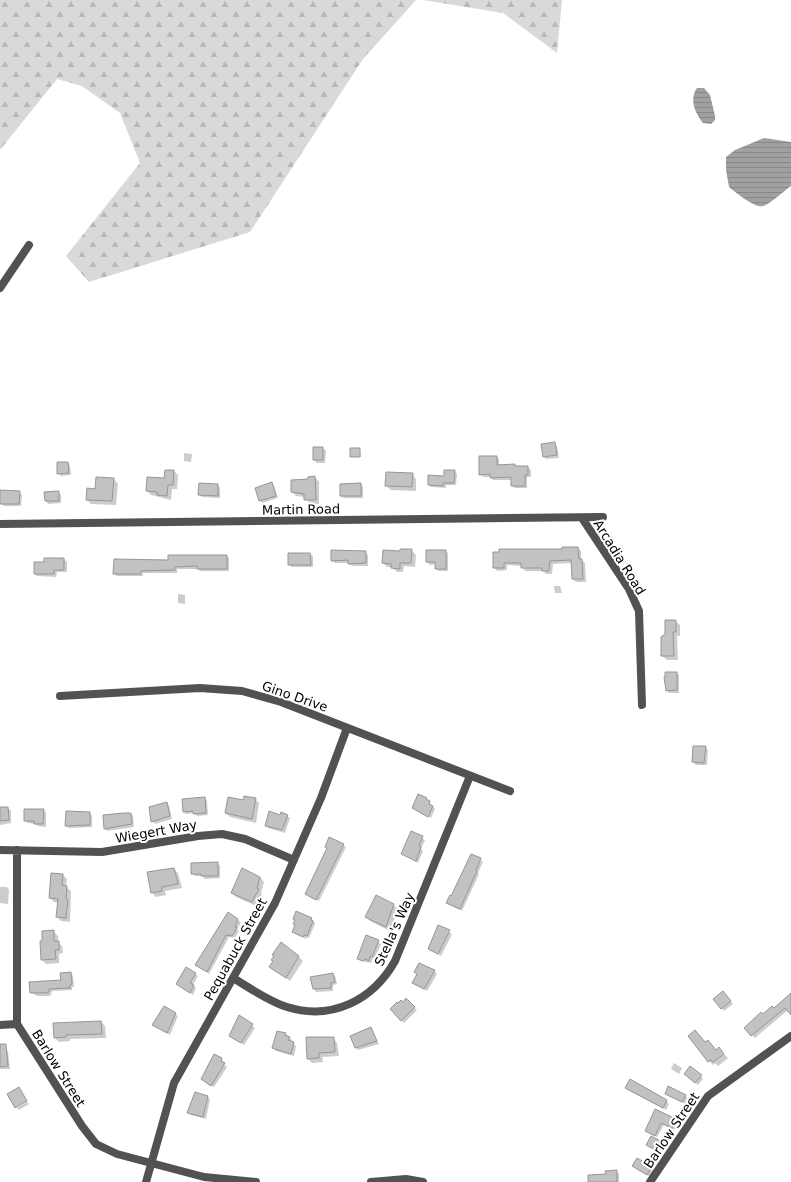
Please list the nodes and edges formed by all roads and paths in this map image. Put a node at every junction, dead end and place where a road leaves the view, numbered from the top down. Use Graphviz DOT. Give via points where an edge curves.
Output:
graph roads {
  1 [pos="29,244"];
  2 [pos="0,288"];
  3 [pos="603,517"];
  4 [pos="582,518"];
  5 [pos="0,524"];
  6 [pos="60,696"];
  7 [pos="642,705"];
  8 [pos="347,728"];
  9 [pos="470,776"];
  10 [pos="510,792"];
  11 [pos="0,850"];
  12 [pos="17,850"];
  13 [pos="294,860"];
  14 [pos="233,978"];
  15 [pos="17,1024"];
  16 [pos="0,1025"];
  17 [pos="791,1036"];
  18 [pos="151,1163"];
  19 [pos="146,1182"];
  20 [pos="256,1182"];
  21 [pos="371,1182"];
  22 [pos="423,1182"];
  23 [pos="650,1182"];
  1 -- 2 [label="street"];
  3 -- 4 [label="street, Martin Road"];
  4 -- 5 [label="street, Martin Road"];
  4 -- 7 [label="street, Arcadia Road" via="629,589 639,611"];
  6 -- 8 [label="street, Gino Drive" via="200,688 242,691 281,702"];
  8 -- 9 [label="street, Gino Drive"];
  8 -- 13 [label="street, Pequabuck Street"];
  9 -- 10 [label="street, Gino Drive"];
  9 -- 14 [label="street, Stella's Way" via="395,961 383,980 371,992 354,1003 339,1008 303,1011 282,1005"];
  11 -- 12 [label="street"];
  12 -- 13 [label="street, Wiegert Way" via="102,852 222,834 245,839"];
  12 -- 15 [label="street, Barlow Street"];
  13 -- 14 [label="street, Pequabuck Street" via="275,903"];
  14 -- 18 [label="street, Pequabuck Street" via="174,1083"];
  15 -- 16 [label="street"];
  15 -- 18 [label="street, Barlow Street" via="96,1144 117,1154"];
  17 -- 23 [label="street, Barlow Street" via="708,1096"];
  18 -- 19 [label="street, Pequabuck Street"];
  18 -- 20 [label="street, Barlow Street" via="204,1177"];
  21 -- 22 [label="street" via="406,1179"];
}
